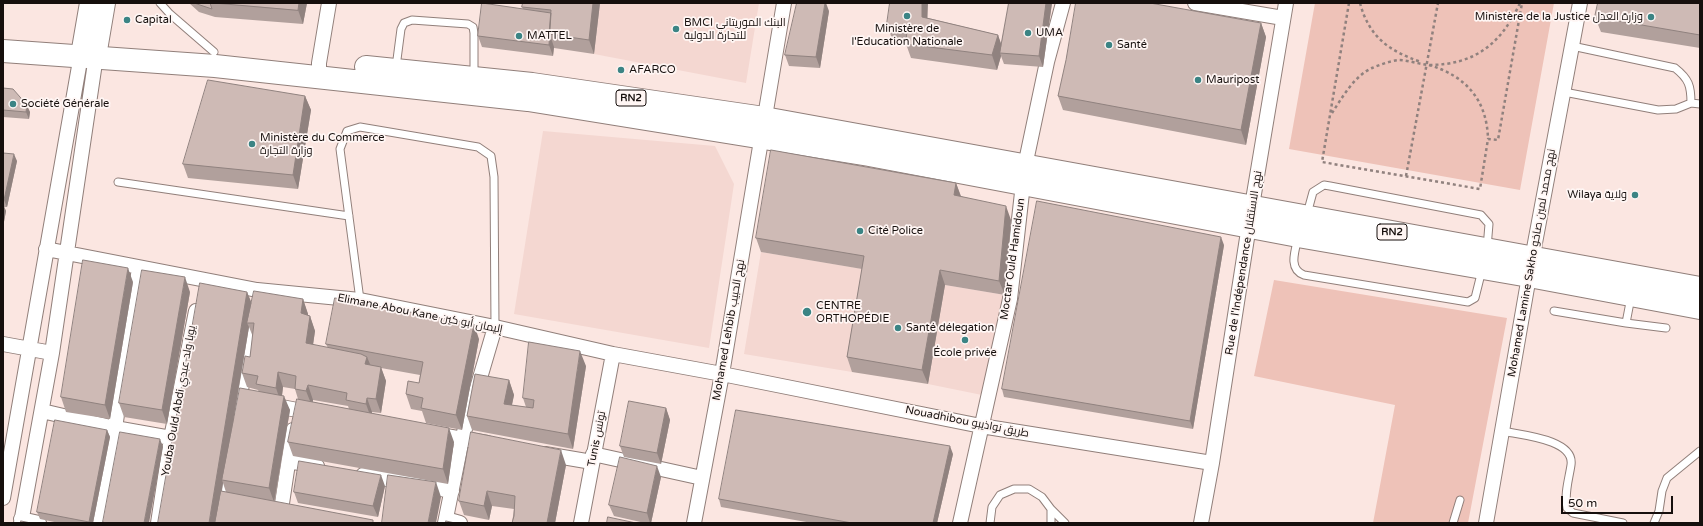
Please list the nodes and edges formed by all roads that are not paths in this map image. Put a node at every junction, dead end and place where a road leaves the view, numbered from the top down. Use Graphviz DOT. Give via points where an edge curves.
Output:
graph roads {
  1 [pos="90,3"];
  2 [pos="105,3"];
  3 [pos="160,3"];
  4 [pos="329,3"];
  5 [pos="784,3"];
  6 [pos="1063,3"];
  7 [pos="1195,3"];
  8 [pos="1286,3"];
  9 [pos="1580,3"];
  10 [pos="1283,18"];
  11 [pos="3,39"];
  12 [pos="1572,46"];
  13 [pos="90,49"];
  14 [pos="3,51"];
  15 [pos="214,52"];
  16 [pos="396,69"];
  17 [pos="320,70"];
  18 [pos="474,77"];
  19 [pos="1564,92"];
  20 [pos="1691,103"];
  21 [pos="1700,104"];
  22 [pos="763,128"];
  23 [pos="1024,175"];
  24 [pos="118,182"];
  25 [pos="1252,206"];
  26 [pos="349,216"];
  27 [pos="1307,216"];
  28 [pos="1249,227"];
  29 [pos="1298,236"];
  30 [pos="46,249"];
  31 [pos="66,253"];
  32 [pos="1485,259"];
  33 [pos="1531,267"];
  34 [pos="139,268"];
  35 [pos="202,280"];
  36 [pos="1700,288"];
  37 [pos="257,290"];
  38 [pos="1632,295"];
  39 [pos="360,300"];
  40 [pos="1700,308"];
  41 [pos="1554,311"];
  42 [pos="1626,323"];
  43 [pos="495,327"];
  44 [pos="1666,328"];
  45 [pos="3,344"];
  46 [pos="30,349"];
  47 [pos="52,353"];
  48 [pos="613,354"];
  49 [pos="722,374"];
  50 [pos="239,400"];
  51 [pos="296,410"];
  52 [pos="42,411"];
  53 [pos="326,415"];
  54 [pos="235,422"];
  55 [pos="981,426"];
  56 [pos="115,428"];
  57 [pos="417,431"];
  58 [pos="1502,431"];
  59 [pos="171,438"];
  60 [pos="462,439"];
  61 [pos="500,446"];
  62 [pos="531,451"];
  63 [pos="1700,451"];
  64 [pos="230,453"];
  65 [pos="593,458"];
  66 [pos="288,461"];
  67 [pos="1212,463"];
  68 [pos="332,469"];
  69 [pos="347,472"];
  70 [pos="702,478"];
  71 [pos="392,480"];
  72 [pos="452,491"];
  73 [pos="3,493"];
  74 [pos="389,494"];
  75 [pos="222,499"];
  76 [pos="1460,500"];
  77 [pos="237,502"];
  78 [pos="266,507"];
  79 [pos="1051,509"];
  80 [pos="281,510"];
  81 [pos="296,513"];
  82 [pos="21,521"];
  83 [pos="446,521"];
  84 [pos="39,523"];
  85 [pos="98,523"];
  86 [pos="158,523"];
  87 [pos="218,523"];
  88 [pos="460,523"];
  89 [pos="581,523"];
  90 [pos="694,523"];
  91 [pos="960,523"];
  92 [pos="990,523"];
  93 [pos="1051,523"];
  94 [pos="1065,523"];
  95 [pos="1200,523"];
  96 [pos="1453,523"];
  97 [pos="1486,523"];
  98 [pos="1624,523"];
  99 [pos="1654,523"];
  1 -- 13 [label="street"];
  2 -- 13 [label="street"];
  3 -- 15 [label="lane"];
  4 -- 17 [label="street"];
  5 -- 22 [label="street, Mohamed Lehbib نهج الحبيب"];
  6 -- 23 [label="street, Moctar Ould Hamidoun" via="1047,62"];
  7 -- 10 [label="street"];
  8 -- 10 [label="street, Rue de l'Indépendance نهج الاستقلال"];
  9 -- 12 [label="street, Mohamed Lamine Sakho نهج محمد لمين صاخو"];
  10 -- 25 [label="street, Rue de l'Indépendance نهج الاستقلال"];
  11 -- 13 [label="highway, RN2"];
  12 -- 19 [label="street, Mohamed Lamine Sakho نهج محمد لمين صاخو"];
  12 -- 20 [label="lane" via="1676,68 1685,76 1691,88"];
  13 -- 14 [label="highway, RN2"];
  13 -- 15 [label="highway, RN2"];
  13 -- 17 [label="highway, RN2" via="214,66"];
  13 -- 30 [label="street"];
  13 -- 31 [label="street"];
  15 -- 17 [label="highway, RN2"];
  16 -- 17 [label="highway, RN2"];
  16 -- 18 [label="highway, RN2"];
  16 -- 18 [label="lane" via="404,23 412,20 468,24 473,27 474,33"];
  17 -- 22 [label="highway, RN2" via="528,100"];
  18 -- 22 [label="highway, RN2" via="540,85"];
  19 -- 20 [label="lane" via="1658,110 1676,109"];
  19 -- 33 [label="street, Mohamed Lamine Sakho نهج محمد لمين صاخو"];
  20 -- 21 [label="lane"];
  22 -- 23 [label="highway, RN2" via="871,136"];
  22 -- 49 [label="street, Mohamed Lehbib نهج الحبيب"];
  23 -- 25 [label="highway, RN2"];
  23 -- 28 [label="highway, RN2"];
  23 -- 55 [label="street, Moctar Ould Hamidoun" via="1010,299"];
  24 -- 26 [label="lane"];
  25 -- 27 [label="highway, RN2"];
  25 -- 28 [label="street, Rue de l'Indépendance نهج الاستقلال"];
  26 -- 39 [label="lane"];
  26 -- 43 [label="lane" via="340,149 347,131 360,127 478,147 491,156 494,177"];
  27 -- 32 [label="highway, RN2"];
  27 -- 32 [label="lane" via="1313,192 1324,186 1481,215 1489,224"];
  28 -- 29 [label="highway, RN2"];
  28 -- 67 [label="street, Rue de l'Indépendance نهج الاستقلال"];
  29 -- 32 [label="highway, RN2"];
  29 -- 32 [label="lane" via="1293,263 1297,271 1304,275 1468,302 1475,298"];
  30 -- 31 [label="street, Elimane Abou Kane إليمان أبو كين"];
  30 -- 46 [label="street"];
  31 -- 34 [label="street, Elimane Abou Kane إليمان أبو كين"];
  31 -- 47 [label="street"];
  32 -- 33 [label="highway, RN2"];
  33 -- 36 [label="highway, RN2"];
  33 -- 38 [label="highway, RN2"];
  33 -- 58 [label="street, Mohamed Lamine Sakho نهج محمد لمين صاخو"];
  34 -- 35 [label="street, Elimane Abou Kane إليمان أبو كين"];
  34 -- 56 [label="street"];
  35 -- 37 [label="street, Elimane Abou Kane إليمان أبو كين"];
  35 -- 59 [label="street, Youba Ould Abdi يوبا ولد عبدي"];
  37 -- 39 [label="street, Elimane Abou Kane إليمان أبو كين"];
  37 -- 50 [label="street"];
  38 -- 40 [label="highway, RN2"];
  38 -- 42 [label="lane"];
  39 -- 43 [label="street, Elimane Abou Kane إليمان أبو كين"];
  41 -- 42 [label="lane"];
  42 -- 44 [label="lane"];
  43 -- 48 [label="street, Elimane Abou Kane إليمان أبو كين"];
  43 -- 60 [label="street"];
  45 -- 46 [label="street"];
  46 -- 47 [label="street"];
  46 -- 73 [label="street"];
  47 -- 52 [label="street"];
  48 -- 49 [label="street, Elimane Abou Kane إليمان أبو كين"];
  48 -- 65 [label="street, Tunis تونس"];
  49 -- 55 [label="street, Nouadhibou طريق نواذيبو"];
  49 -- 70 [label="street, Mohamed Lehbib نهج الحبيب"];
  50 -- 51 [label="street"];
  50 -- 54 [label="street"];
  51 -- 53 [label="street"];
  51 -- 66 [label="street"];
  52 -- 56 [label="street"];
  52 -- 82 [label="street"];
  55 -- 67 [label="street, Nouadhibou طريق نواذيبو"];
  55 -- 91 [label="street, Moctar Ould Hamidoun"];
  56 -- 59 [label="street"];
  56 -- 85 [label="street"];
  57 -- 60 [label="street"];
  58 -- 97 [label="street, Mohamed Lamine Sakho نهج محمد لمين صاخو"];
  58 -- 98 [label="lane" via="1552,441 1566,449 1572,462 1565,499 1567,508 1573,513"];
  59 -- 86 [label="street, Youba Ould Abdi يوبا ولد عبدي"];
  60 -- 61 [label="street"];
  60 -- 72 [label="street"];
  62 -- 65 [label="street"];
  63 -- 99 [label="lane" via="1667,478"];
  64 -- 75 [label="street"];
  65 -- 70 [label="street"];
  65 -- 89 [label="street, Tunis تونس"];
  66 -- 68 [label="street"];
  66 -- 80 [label="street"];
  67 -- 95 [label="street, Rue de l'Indépendance نهج الاستقلال"];
  69 -- 71 [label="street"];
  70 -- 90 [label="street, Mohamed Lehbib نهج الحبيب"];
  71 -- 72 [label="street"];
  71 -- 74 [label="street"];
  72 -- 83 [label="street"];
  75 -- 77 [label="street"];
  75 -- 87 [label="street"];
  76 -- 96 [label="lane"];
  78 -- 80 [label="street"];
  79 -- 92 [label="lane" via="1042,497 1029,489 1014,489 1000,495 992,507"];
  79 -- 93 [label="lane"];
  79 -- 94 [label="lane"];
  80 -- 81 [label="street"];
  82 -- 84 [label="street"];
  83 -- 88 [label="street"];
}
